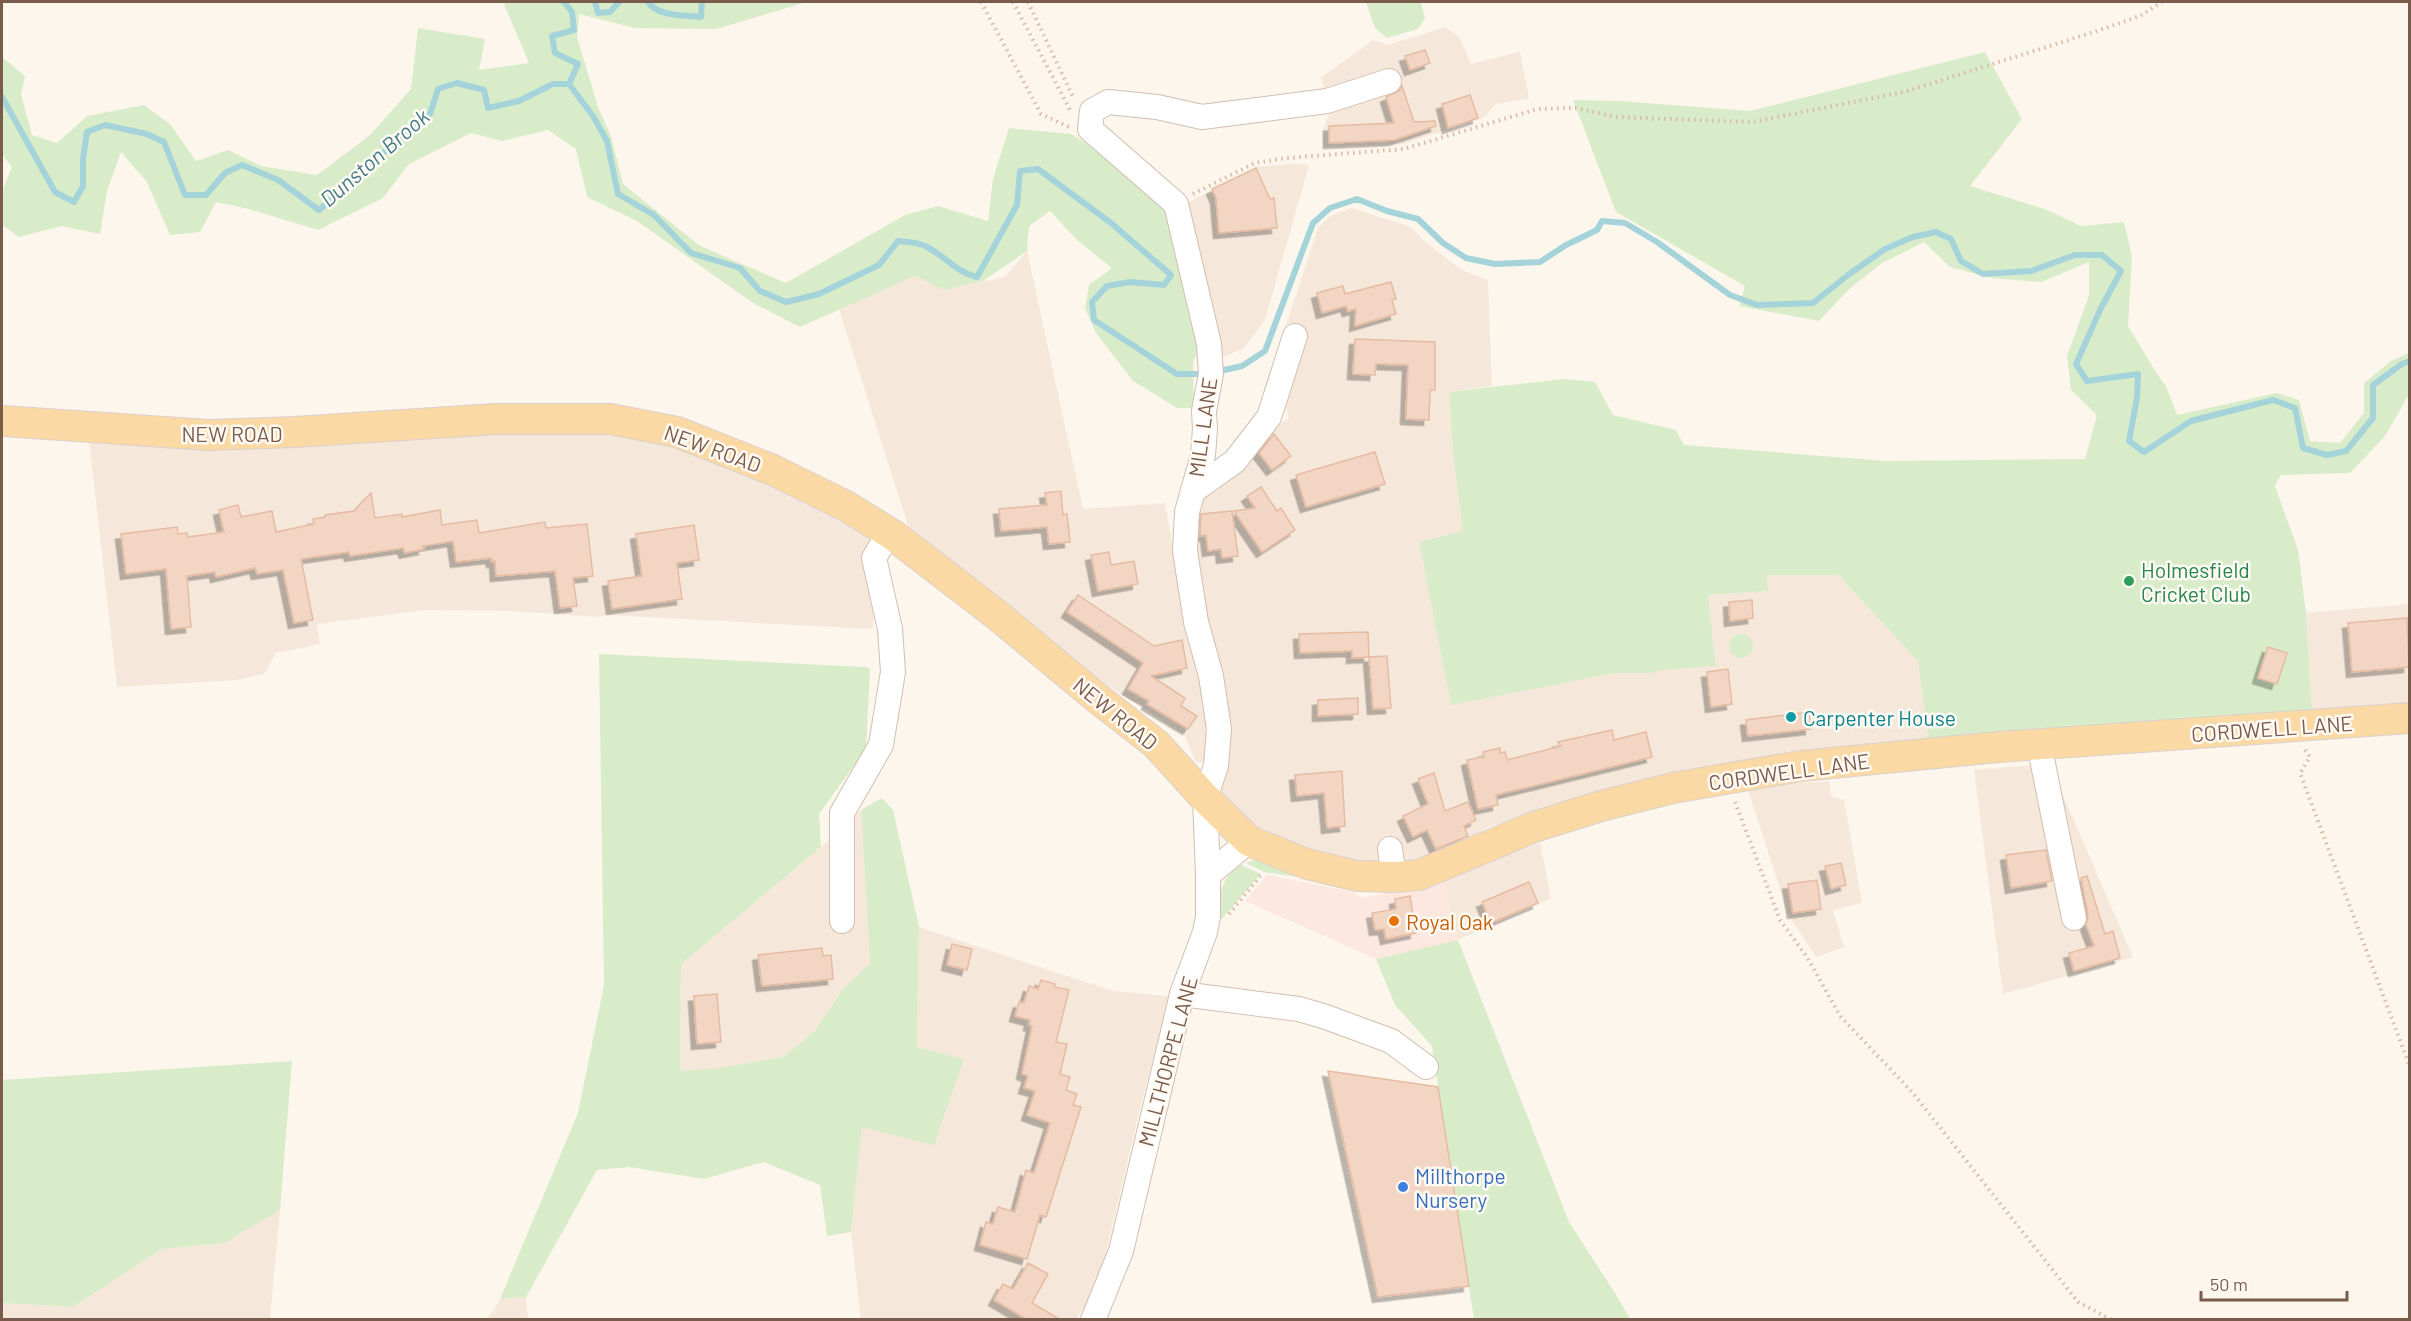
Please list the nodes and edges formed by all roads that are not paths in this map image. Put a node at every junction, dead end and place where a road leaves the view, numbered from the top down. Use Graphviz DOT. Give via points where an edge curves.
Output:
graph roads {
  1 [pos="1389,81"];
  2 [pos="1295,336"];
  3 [pos="2,421"];
  4 [pos="1192,491"];
  5 [pos="893,535"];
  6 [pos="2409,718"];
  7 [pos="2039,744"];
  8 [pos="1205,798"];
  9 [pos="1240,848"];
  10 [pos="1208,875"];
  11 [pos="2074,918"];
  12 [pos="842,921"];
  13 [pos="1182,994"];
  14 [pos="1426,1067"];
  15 [pos="1093,1320"];
  1 -- 4 [label="street, MILL LANE" via="1327,101 1202,117 1108,102 1092,111 1090,129 1176,204 1209,344 1211,374 1204,411 1203,455"];
  2 -- 4 [label="street" via="1269,417 1235,462"];
  3 -- 5 [label="main road, NEW ROAD" via="209,435 495,419 610,419 677,432 773,470 846,506"];
  4 -- 8 [label="street, MILL LANE" via="1185,551 1219,729 1216,766"];
  5 -- 8 [label="main road, NEW ROAD" via="1156,744"];
  5 -- 12 [label="street" via="874,558 890,629 893,672 881,745 842,813"];
  6 -- 7 [label="main road, CORDWELL LANE"];
  7 -- 9 [label="main road, CORDWELL LANE" via="1802,766 1726,778 1601,806 1534,827 1419,875 1392,863 1357,876"];
  7 -- 11 [label="street"];
  8 -- 9 [label="main road, CORDWELL LANE"];
  8 -- 10 [label="street, MILLTHORPE LANE"];
  9 -- 10 [label="street"];
  10 -- 13 [label="street, MILLTHORPE LANE" via="1205,933"];
  13 -- 14 [label="street" via="1326,1017 1391,1041"];
  13 -- 15 [label="street, MILLTHORPE LANE" via="1120,1251"];
}
